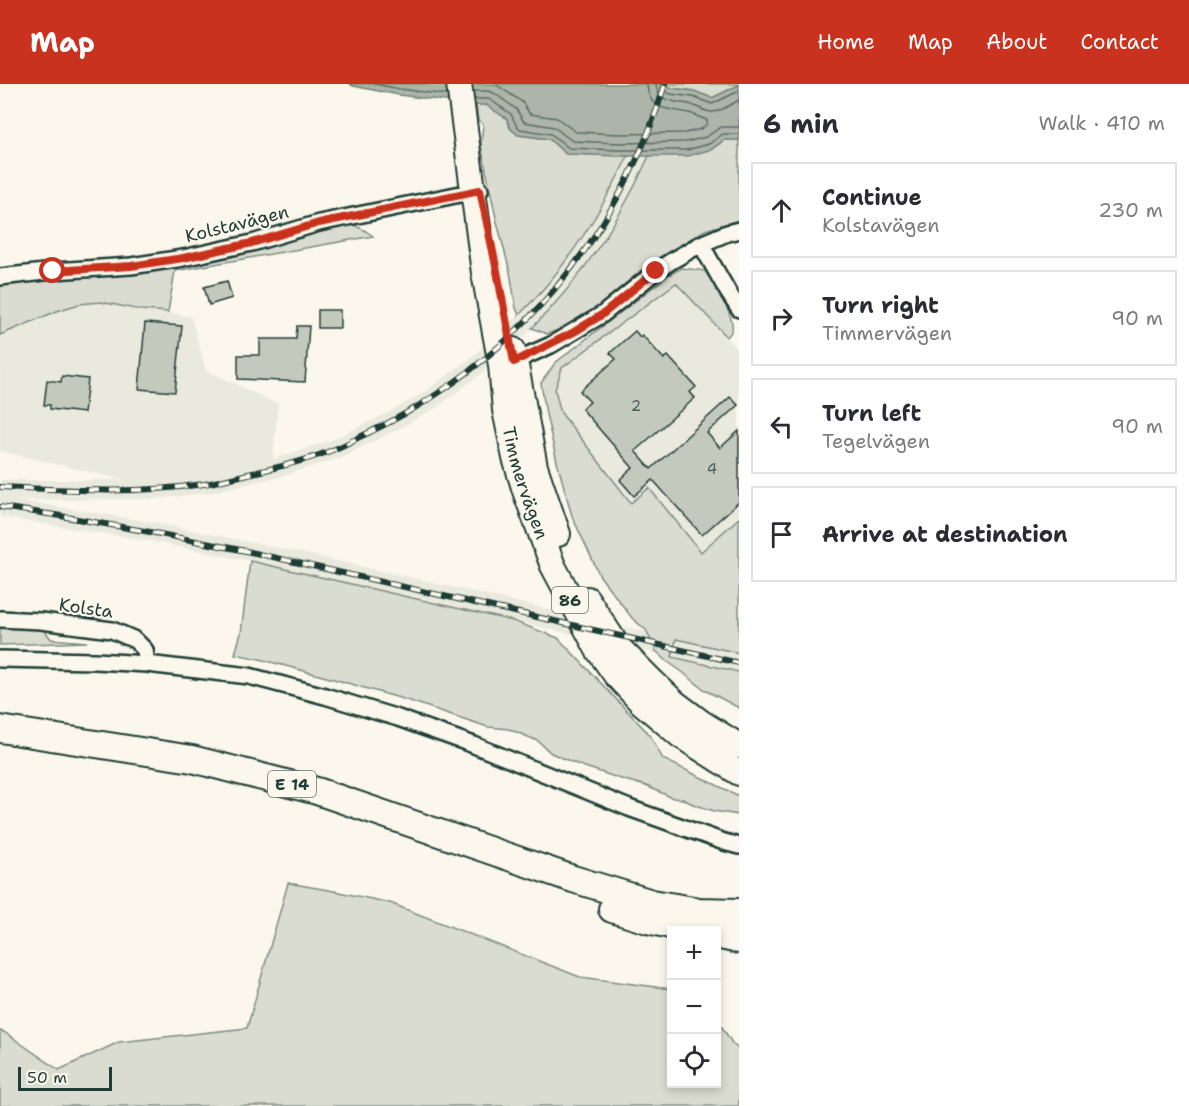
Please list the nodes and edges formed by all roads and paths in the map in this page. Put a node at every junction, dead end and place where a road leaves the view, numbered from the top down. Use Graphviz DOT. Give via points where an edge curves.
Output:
graph roads {
  1 [pos="459,84"];
  2 [pos="477,191"];
  3 [pos="739,230"];
  4 [pos="701,244"];
  5 [pos="0,277"];
  6 [pos="739,309"];
  7 [pos="508,364"];
  8 [pos="0,619"];
  9 [pos="0,659"];
  10 [pos="147,664"];
  11 [pos="0,729"];
  12 [pos="0,746"];
  13 [pos="739,746"];
  14 [pos="739,773"];
  15 [pos="739,846"];
  16 [pos="573,879"];
  17 [pos="739,912"];
  18 [pos="675,926"];
  19 [pos="739,926"];
  20 [pos="721,936"];
  21 [pos="739,940"];
  1 -- 2 [label="main road, Timmervägen / 86"];
  2 -- 5 [label="street, Kolstavägen" via="319,223 183,258"];
  2 -- 7 [label="main road, Timmervägen / 86" via="484,273"];
  3 -- 4 [label="street"];
  4 -- 6 [label="street"];
  4 -- 7 [label="street" via="656,271 594,320"];
  7 -- 13 [label="main road, Timmervägen / 86" via="535,467 565,554 594,611 618,647 674,702"];
  7 -- 14 [label="main road, Timmervägen / 86" via="505,410 525,491 553,566 598,650 640,701 681,736"];
  8 -- 10 [label="street, Kolsta" via="112,630 135,640 145,651"];
  9 -- 10 [label="street"];
  10 -- 15 [label="street" via="249,676 346,702 474,745 629,808"];
  11 -- 16 [label="highway, E 14" via="192,759 317,791"];
  12 -- 18 [label="highway, E 14" via="200,777 324,811 570,896"];
  16 -- 17 [label="highway, E 14" via="652,903 699,911"];
  16 -- 19 [label="main road, E 14" via="584,888 671,914"];
  20 -- 21 [label="highway"];
}
